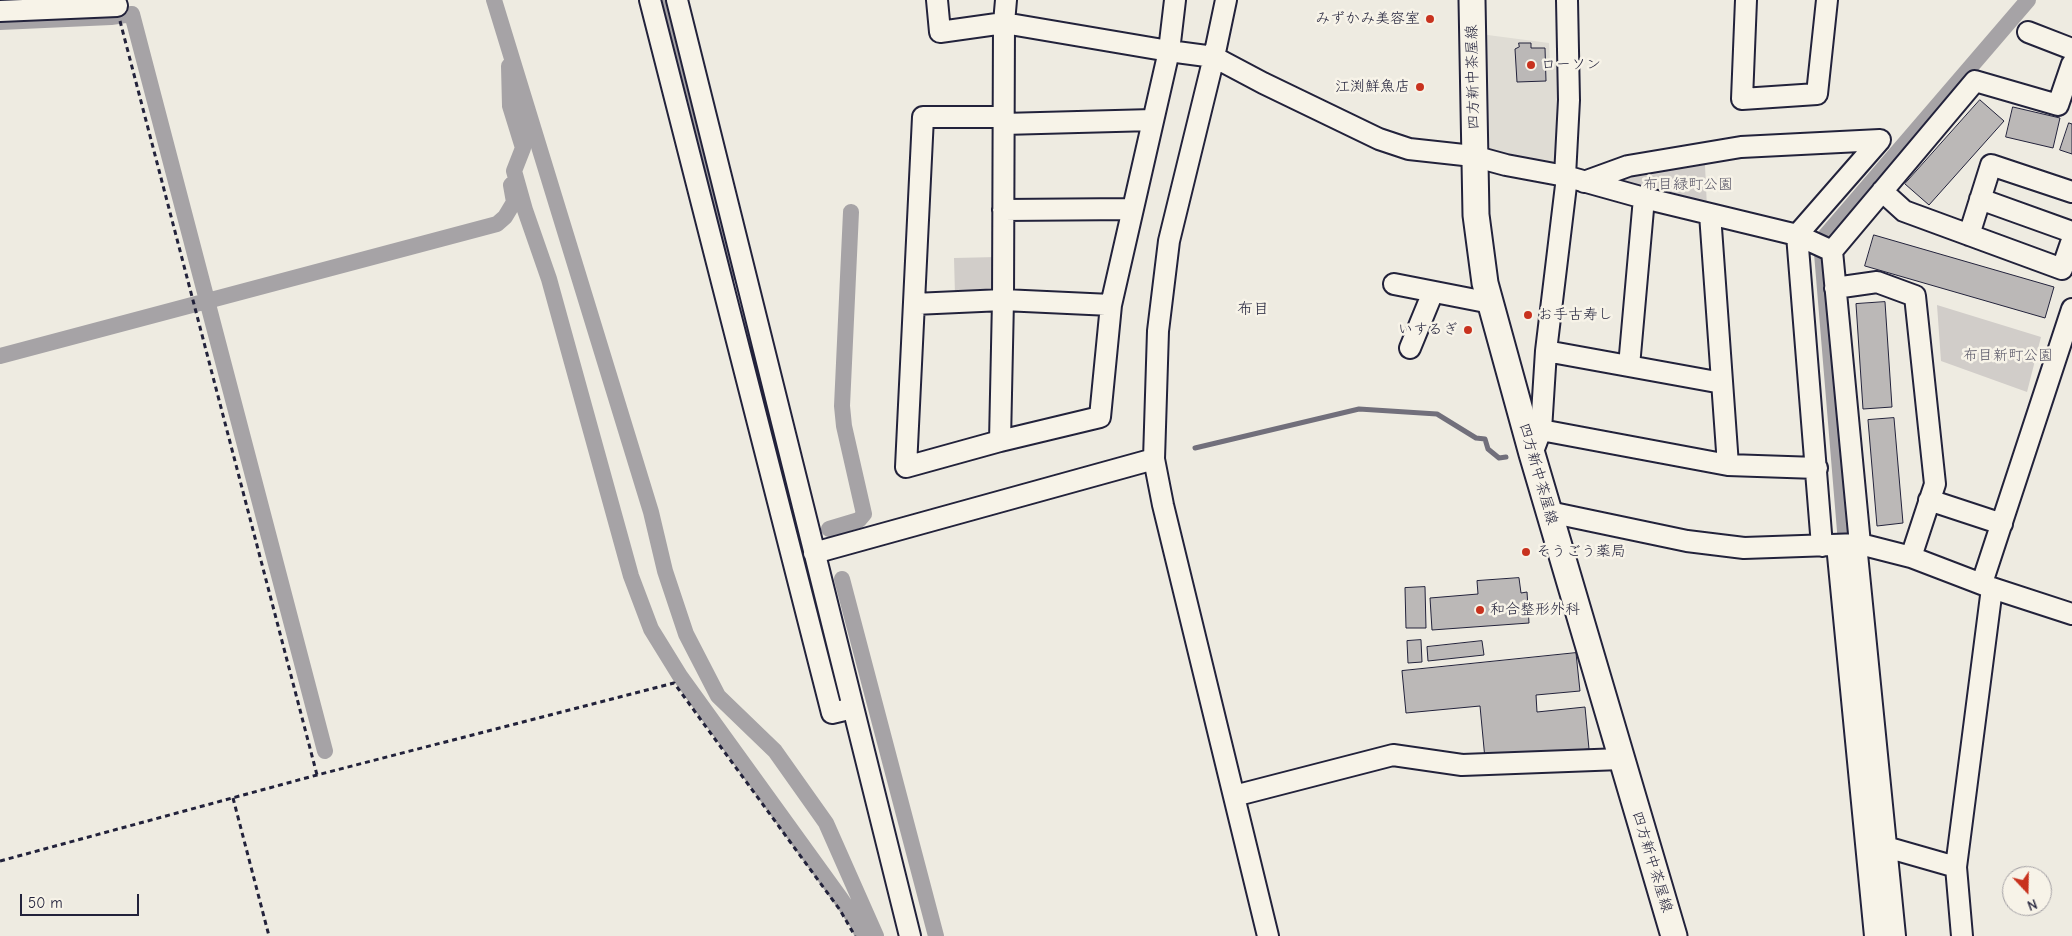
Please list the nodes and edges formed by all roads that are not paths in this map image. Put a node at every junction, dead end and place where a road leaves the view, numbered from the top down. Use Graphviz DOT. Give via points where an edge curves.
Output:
graph roads {
  1 [pos="650,0"];
  2 [pos="677,0"];
  3 [pos="937,0"];
  4 [pos="1006,0"];
  5 [pos="1175,0"];
  6 [pos="1226,0"];
  7 [pos="1472,0"];
  8 [pos="1567,0"];
  9 [pos="1746,0"];
  10 [pos="1827,0"];
  11 [pos="116,3"];
  12 [pos="0,11"];
  13 [pos="1004,23"];
  14 [pos="2028,32"];
  15 [pos="2072,49"];
  16 [pos="1169,51"];
  17 [pos="1214,57"];
  18 [pos="2072,64"];
  19 [pos="1003,120"];
  20 [pos="1153,120"];
  21 [pos="1473,156"];
  22 [pos="1572,178"];
  23 [pos="1882,191"];
  24 [pos="2072,192"];
  25 [pos="1644,198"];
  26 [pos="1980,199"];
  27 [pos="1132,209"];
  28 [pos="1003,210"];
  29 [pos="1710,214"];
  30 [pos="2072,232"];
  31 [pos="1969,235"];
  32 [pos="2072,240"];
  33 [pos="1818,244"];
  34 [pos="1394,284"];
  35 [pos="1835,288"];
  36 [pos="1433,292"];
  37 [pos="1003,300"];
  38 [pos="1491,303"];
  39 [pos="914,304"];
  40 [pos="1111,305"];
  41 [pos="2072,309"];
  42 [pos="1410,348"];
  43 [pos="1546,351"];
  44 [pos="1629,366"];
  45 [pos="1722,383"];
  46 [pos="1542,430"];
  47 [pos="1000,441"];
  48 [pos="1532,454"];
  49 [pos="1154,459"];
  50 [pos="1728,465"];
  51 [pos="1817,468"];
  52 [pos="1929,500"];
  53 [pos="1549,512"];
  54 [pos="2002,524"];
  55 [pos="1845,545"];
  56 [pos="814,553"];
  57 [pos="1911,557"];
  58 [pos="1987,586"];
  59 [pos="2072,614"];
  60 [pos="853,708"];
  61 [pos="1621,759"];
  62 [pos="1234,796"];
  63 [pos="1886,847"];
  64 [pos="1956,867"];
  65 [pos="910,936"];
  66 [pos="1268,936"];
  67 [pos="1674,936"];
  68 [pos="1875,936"];
  69 [pos="1895,936"];
  70 [pos="1962,936"];
  1 -- 60 [label="street" via="832,713"];
  2 -- 56 [label="street"];
  3 -- 13 [label="street" via="940,32"];
  4 -- 13 [label="street"];
  5 -- 16 [label="street"];
  6 -- 17 [label="street"];
  7 -- 21 [label="main road, 四方新中茶屋線"];
  8 -- 22 [label="street"];
  9 -- 10 [label="street" via="1742,99 1817,94"];
  11 -- 12 [label="street"];
  13 -- 16 [label="street"];
  13 -- 19 [label="street"];
  14 -- 15 [label="street"];
  16 -- 17 [label="street"];
  16 -- 20 [label="street"];
  17 -- 21 [label="street" via="1379,139 1408,149"];
  17 -- 49 [label="street" via="1169,241 1158,331"];
  18 -- 23 [label="street" via="2058,105 1975,81"];
  19 -- 20 [label="street"];
  19 -- 28 [label="street"];
  19 -- 39 [label="street" via="924,117"];
  20 -- 27 [label="street"];
  21 -- 22 [label="street"];
  21 -- 38 [label="main road, 四方新中茶屋線" via="1476,215 1485,283"];
  22 -- 25 [label="street"];
  22 -- 33 [label="street" via="1741,147 1880,140"];
  22 -- 43 [label="street"];
  23 -- 31 [label="street" via="1904,211"];
  23 -- 33 [label="street"];
  24 -- 26 [label="street" via="1991,165"];
  25 -- 29 [label="street"];
  25 -- 44 [label="street"];
  26 -- 30 [label="street"];
  26 -- 31 [label="street"];
  27 -- 28 [label="street"];
  27 -- 40 [label="street"];
  28 -- 37 [label="street"];
  29 -- 33 [label="street"];
  29 -- 45 [label="street"];
  31 -- 32 [label="street" via="2062,269"];
  33 -- 35 [label="street"];
  33 -- 51 [label="street"];
  34 -- 36 [label="street"];
  35 -- 52 [label="street" via="1877,282 1915,296 1934,484"];
  35 -- 55 [label="street"];
  36 -- 38 [label="street"];
  36 -- 42 [label="street"];
  37 -- 39 [label="street"];
  37 -- 40 [label="street"];
  37 -- 47 [label="street"];
  38 -- 48 [label="main road, 四方新中茶屋線"];
  39 -- 47 [label="street" via="906,467"];
  40 -- 47 [label="street" via="1100,417"];
  41 -- 54 [label="street"];
  43 -- 44 [label="street"];
  43 -- 46 [label="street"];
  44 -- 45 [label="street"];
  45 -- 50 [label="street"];
  46 -- 48 [label="street"];
  46 -- 50 [label="street"];
  48 -- 53 [label="main road, 四方新中茶屋線"];
  49 -- 56 [label="street"];
  49 -- 62 [label="street"];
  50 -- 51 [label="street"];
  51 -- 55 [label="street"];
  52 -- 54 [label="street"];
  52 -- 57 [label="street"];
  53 -- 55 [label="street" via="1687,541 1744,548"];
  53 -- 61 [label="main road, 四方新中茶屋線"];
  54 -- 58 [label="street"];
  55 -- 57 [label="street"];
  55 -- 63 [label="street"];
  55 -- 68 [label="street"];
  56 -- 60 [label="street"];
  57 -- 58 [label="street"];
  58 -- 59 [label="street"];
  58 -- 64 [label="street"];
  60 -- 65 [label="street"];
  61 -- 62 [label="street" via="1462,765 1393,755"];
  61 -- 67 [label="main road, 四方新中茶屋線"];
  62 -- 66 [label="street"];
  63 -- 64 [label="street"];
  63 -- 69 [label="street"];
  64 -- 70 [label="street"];
}
